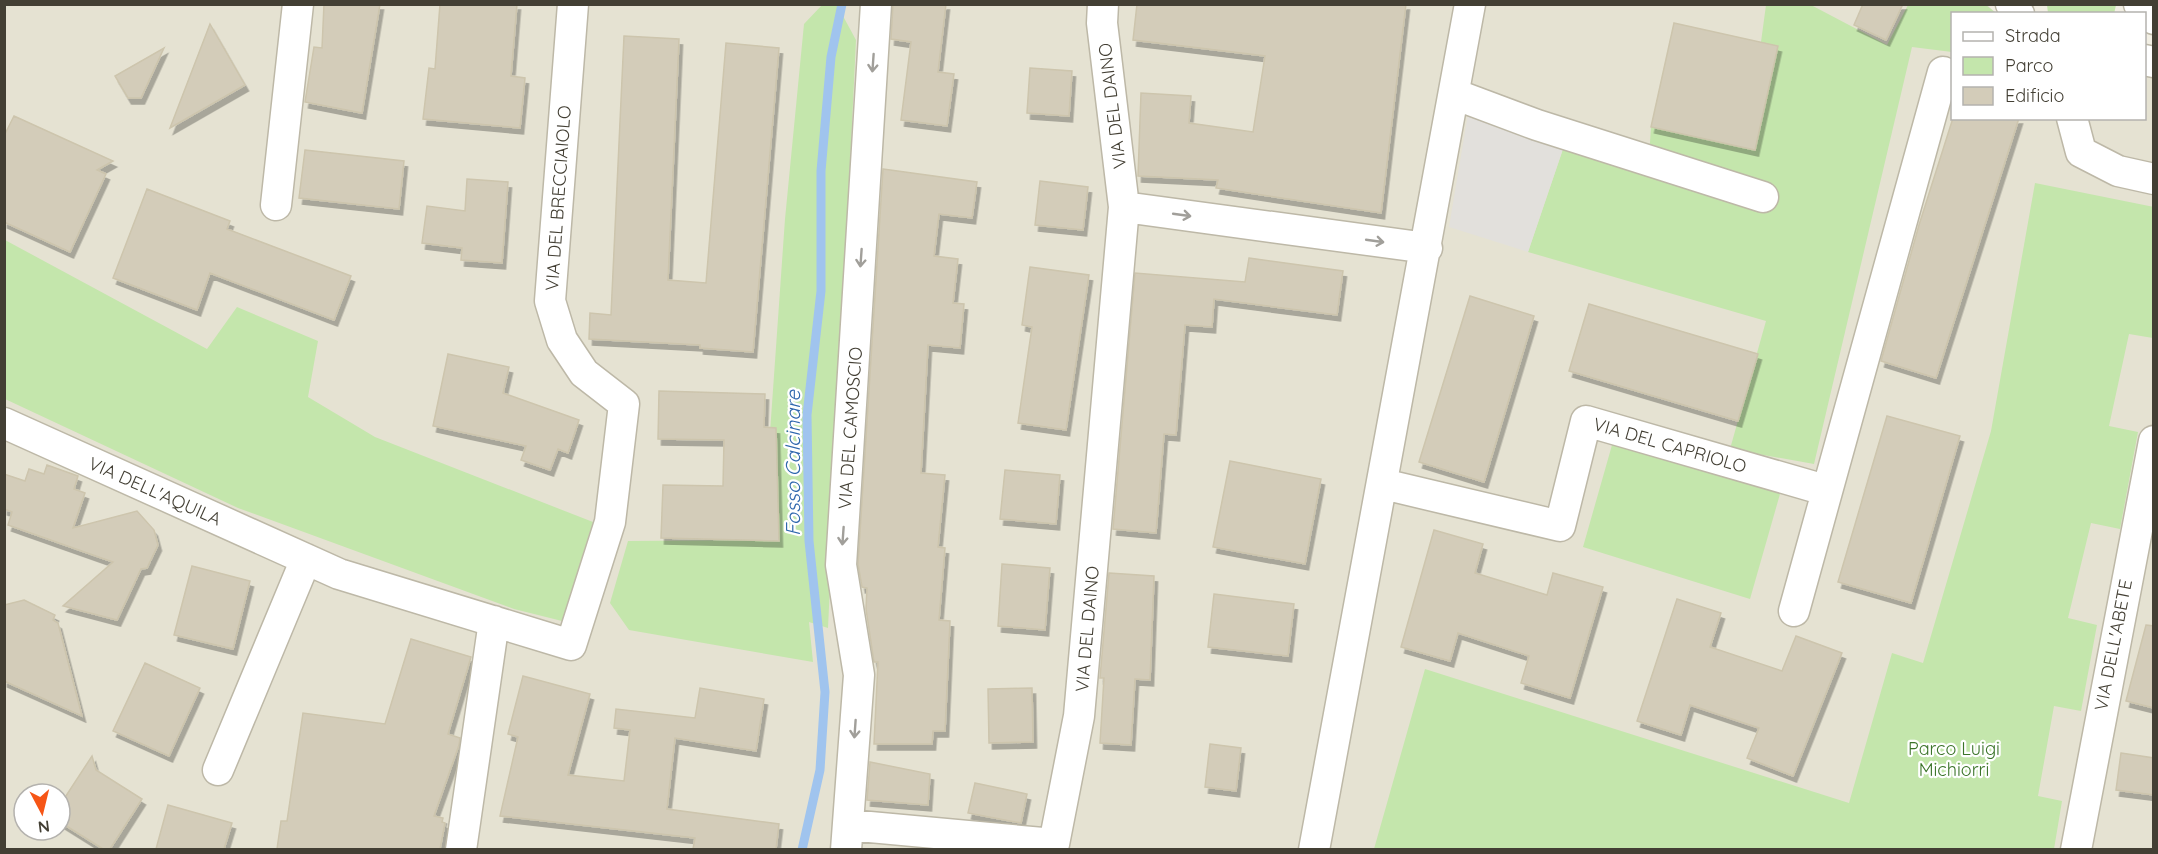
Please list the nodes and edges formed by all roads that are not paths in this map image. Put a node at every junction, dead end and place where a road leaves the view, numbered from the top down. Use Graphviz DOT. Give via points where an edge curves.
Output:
graph roads {
  1 [pos="298,4"];
  2 [pos="573,4"];
  3 [pos="876,4"];
  4 [pos="1103,4"];
  5 [pos="1470,4"];
  6 [pos="2139,4"];
  7 [pos="2154,19"];
  8 [pos="1943,72"];
  9 [pos="1454,94"];
  10 [pos="2073,120"];
  11 [pos="2154,179"];
  12 [pos="1763,197"];
  13 [pos="276,205"];
  14 [pos="1124,207"];
  15 [pos="1427,248"];
  16 [pos="4,423"];
  17 [pos="2154,441"];
  18 [pos="1383,484"];
  19 [pos="1825,490"];
  20 [pos="2144,538"];
  21 [pos="306,559"];
  22 [pos="1794,611"];
  23 [pos="494,621"];
  24 [pos="571,645"];
  25 [pos="218,770"];
  26 [pos="847,837"];
  27 [pos="461,849"];
  28 [pos="1314,849"];
  29 [pos="2076,849"];
  1 -- 13 [label="street"];
  2 -- 24 [label="street, VIA DEL BRECCIAIOLO" via="550,301 562,340 584,373 624,404 610,522"];
  3 -- 26 [label="street, VIA DEL CAMOSCIO, one-way" via="841,565 859,675"];
  4 -- 14 [label="street, VIA DEL DAINO"];
  5 -- 9 [label="street"];
  6 -- 7 [label="street"];
  8 -- 19 [label="street"];
  9 -- 12 [label="street" via="1537,125"];
  9 -- 15 [label="street"];
  10 -- 11 [label="street" via="2081,152 2118,171"];
  14 -- 15 [label="street, one-way"];
  14 -- 26 [label="street, VIA DEL DAINO" via="1079,716 1054,844"];
  15 -- 18 [label="street"];
  16 -- 21 [label="street, VIA DELL'AQUILA"];
  17 -- 20 [label="street, VIA DELL'ABETE"];
  18 -- 19 [label="street, VIA DEL CAPRIOLO" via="1560,526 1586,421"];
  18 -- 28 [label="street"];
  19 -- 22 [label="street"];
  20 -- 29 [label="street, VIA DELL'ABETE"];
  21 -- 23 [label="street, VIA DELL'AQUILA" via="339,574"];
  21 -- 25 [label="street"];
  23 -- 24 [label="street, VIA DELL'AQUILA"];
  23 -- 27 [label="street"];
}
